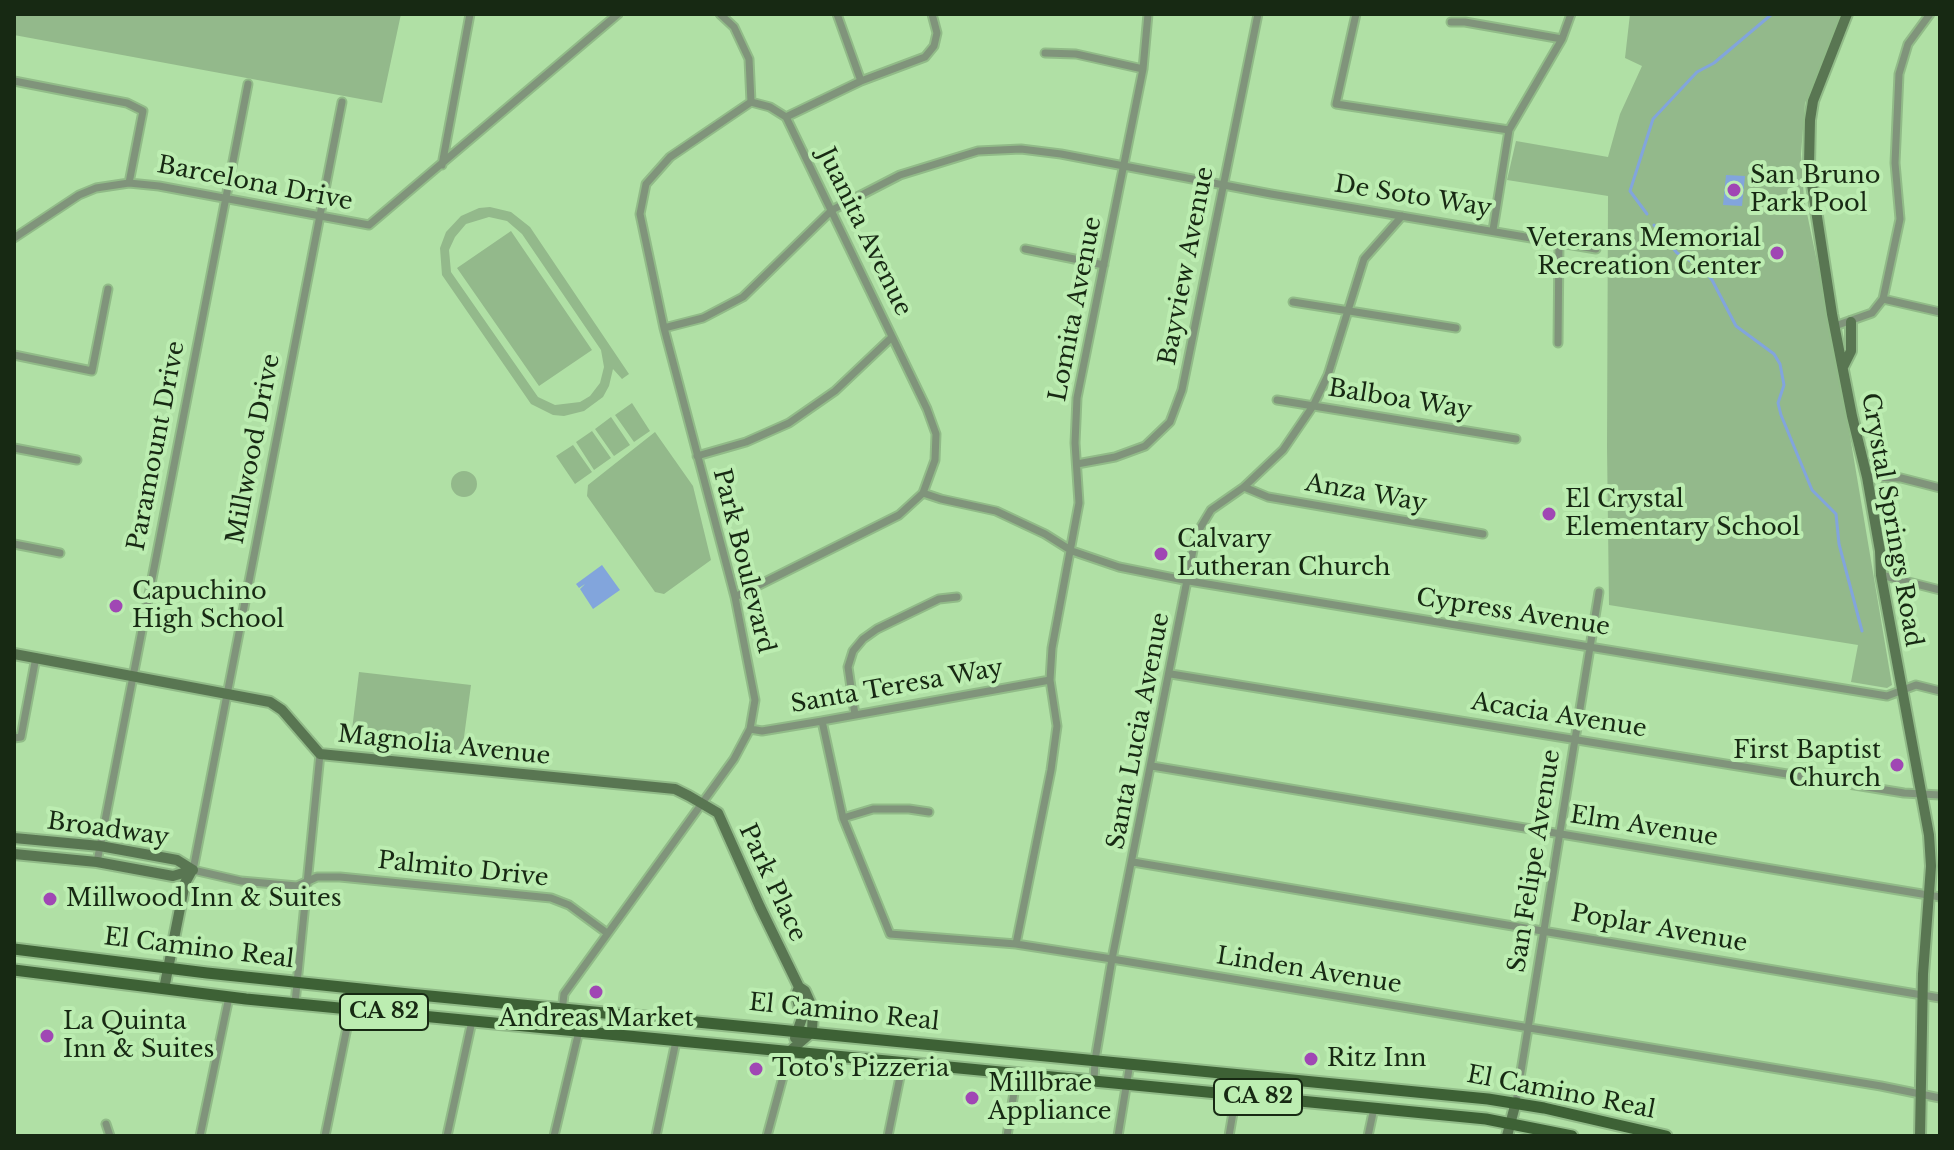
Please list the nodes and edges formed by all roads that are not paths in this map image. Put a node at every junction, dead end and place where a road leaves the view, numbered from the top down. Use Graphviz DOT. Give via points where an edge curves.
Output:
graph roads {
  1 [pos="470,14"];
  2 [pos="618,14"];
  3 [pos="720,14"];
  4 [pos="837,14"];
  5 [pos="932,14"];
  6 [pos="1148,14"];
  7 [pos="1258,14"];
  8 [pos="1356,14"];
  9 [pos="1571,14"];
  10 [pos="1847,14"];
  11 [pos="1930,14"];
  12 [pos="1451,22"];
  13 [pos="1562,39"];
  14 [pos="1045,53"];
  15 [pos="1143,69"];
  16 [pos="14,81"];
  17 [pos="861,81"];
  18 [pos="248,84"];
  19 [pos="342,102"];
  20 [pos="751,102"];
  21 [pos="786,117"];
  22 [pos="1509,130"];
  23 [pos="442,165"];
  24 [pos="1124,166"];
  25 [pos="129,183"];
  26 [pos="1223,185"];
  27 [pos="225,199"];
  28 [pos="832,210"];
  29 [pos="319,216"];
  30 [pos="1402,216"];
  31 [pos="1493,230"];
  32 [pos="14,238"];
  33 [pos="1559,241"];
  34 [pos="1025,249"];
  35 [pos="1596,249"];
  36 [pos="1104,265"];
  37 [pos="108,289"];
  38 [pos="1883,299"];
  39 [pos="1293,302"];
  40 [pos="1347,311"];
  41 [pos="1940,312"];
  42 [pos="1851,322"];
  43 [pos="1835,326"];
  44 [pos="664,328"];
  45 [pos="1456,328"];
  46 [pos="892,337"];
  47 [pos="1558,343"];
  48 [pos="14,355"];
  49 [pos="1843,367"];
  50 [pos="1277,400"];
  51 [pos="1313,406"];
  52 [pos="1516,439"];
  53 [pos="14,448"];
  54 [pos="697,456"];
  55 [pos="77,460"];
  56 [pos="1077,464"];
  57 [pos="1867,477"];
  58 [pos="1244,487"];
  59 [pos="1940,488"];
  60 [pos="923,493"];
  61 [pos="1483,534"];
  62 [pos="14,544"];
  63 [pos="1072,551"];
  64 [pos="60,553"];
  65 [pos="1881,575"];
  66 [pos="1189,581"];
  67 [pos="1940,590"];
  68 [pos="1599,592"];
  69 [pos="735,597"];
  70 [pos="957,597"];
  71 [pos="1591,646"];
  72 [pos="14,654"];
  73 [pos="36,657"];
  74 [pos="1171,674"];
  75 [pos="133,675"];
  76 [pos="1050,680"];
  77 [pos="1901,689"];
  78 [pos="1940,691"];
  79 [pos="228,694"];
  80 [pos="855,715"];
  81 [pos="822,721"];
  82 [pos="750,729"];
  83 [pos="14,738"];
  84 [pos="1575,739"];
  85 [pos="320,754"];
  86 [pos="1152,766"];
  87 [pos="1921,793"];
  88 [pos="1940,795"];
  89 [pos="701,802"];
  90 [pos="929,812"];
  91 [pos="843,818"];
  92 [pos="1560,833"];
  93 [pos="14,838"];
  94 [pos="100,846"];
  95 [pos="14,854"];
  96 [pos="97,862"];
  97 [pos="1133,862"];
  98 [pos="193,870"];
  99 [pos="307,882"];
  100 [pos="1934,896"];
  101 [pos="1544,930"];
  102 [pos="607,933"];
  103 [pos="1016,944"];
  104 [pos="14,949"];
  105 [pos="1112,959"];
  106 [pos="168,968"];
  107 [pos="14,970"];
  108 [pos="297,982"];
  109 [pos="799,987"];
  110 [pos="355,988"];
  111 [pos="164,989"];
  112 [pos="1922,993"];
  113 [pos="229,997"];
  114 [pos="1940,998"];
  115 [pos="295,1003"];
  116 [pos="563,1008"];
  117 [pos="351,1009"];
  118 [pos="472,1021"];
  119 [pos="1528,1027"];
  120 [pos="560,1029"];
  121 [pos="579,1031"];
  122 [pos="797,1031"];
  123 [pos="812,1032"];
  124 [pos="676,1041"];
  125 [pos="790,1051"];
  126 [pos="1095,1060"];
  127 [pos="903,1062"];
  128 [pos="1130,1063"];
  129 [pos="1017,1074"];
  130 [pos="1094,1081"];
  131 [pos="1127,1084"];
  132 [pos="1921,1092"];
  133 [pos="1236,1095"];
  134 [pos="1940,1098"];
  135 [pos="1516,1102"];
  136 [pos="1374,1108"];
  137 [pos="1511,1123"];
  138 [pos="106,1124"];
  139 [pos="110,1136"];
  140 [pos="200,1136"];
  141 [pos="325,1136"];
  142 [pos="447,1136"];
  143 [pos="554,1136"];
  144 [pos="656,1136"];
  145 [pos="767,1136"];
  146 [pos="888,1136"];
  147 [pos="1007,1136"];
  148 [pos="1118,1136"];
  149 [pos="1229,1136"];
  150 [pos="1368,1136"];
  151 [pos="1507,1136"];
  152 [pos="1572,1136"];
  153 [pos="1666,1136"];
  154 [pos="1920,1136"];
  1 -- 23 [label="street"];
  2 -- 23 [label="street, Barcelona Drive"];
  3 -- 20 [label="street" via="734,27 749,59"];
  4 -- 17 [label="street"];
  5 -- 17 [label="street" via="937,33 925,57"];
  6 -- 15 [label="street, Lomita Avenue"];
  7 -- 26 [label="street, Bayview Avenue"];
  8 -- 22 [label="street" via="1336,104"];
  9 -- 13 [label="street"];
  10 -- 43 [label="main road, Crystal Springs Road" via="1818,82 1809,140"];
  11 -- 38 [label="street" via="1908,44 1899,74 1895,163 1900,219"];
  12 -- 13 [label="street"];
  13 -- 22 [label="street"];
  14 -- 15 [label="street" via="1076,54"];
  15 -- 24 [label="street, Lomita Avenue"];
  16 -- 25 [label="street" via="127,103 143,111"];
  17 -- 21 [label="street"];
  18 -- 27 [label="street, Paramount Drive"];
  19 -- 29 [label="street, Millwood Drive"];
  20 -- 21 [label="street"];
  20 -- 44 [label="street, Park Boulevard" via="670,157 646,184 640,214"];
  21 -- 28 [label="street, Juanita Avenue"];
  22 -- 31 [label="street"];
  23 -- 29 [label="street, Barcelona Drive" via="369,225"];
  24 -- 26 [label="street, De Soto Way"];
  24 -- 28 [label="street, De Soto Way" via="1021,149 978,151 900,175"];
  24 -- 36 [label="street, Lomita Avenue"];
  25 -- 27 [label="street, Barcelona Drive"];
  25 -- 32 [label="street, Barcelona Drive" via="79,195"];
  26 -- 30 [label="street, De Soto Way"];
  26 -- 56 [label="street, Bayview Avenue" via="1182,390 1170,422 1145,446"];
  27 -- 29 [label="street, Barcelona Drive"];
  27 -- 75 [label="street, Paramount Drive"];
  28 -- 44 [label="street, De Soto Way" via="743,297 703,318"];
  28 -- 46 [label="street, Juanita Avenue"];
  29 -- 79 [label="street, Millwood Drive"];
  30 -- 31 [label="street, De Soto Way"];
  30 -- 40 [label="street, Santa Lucia Avenue" via="1364,259"];
  31 -- 33 [label="street, De Soto Way"];
  33 -- 35 [label="street, De Soto Way"];
  33 -- 47 [label="street"];
  34 -- 36 [label="street"];
  36 -- 56 [label="street, Lomita Avenue" via="1077,398"];
  37 -- 48 [label="street" via="92,371"];
  38 -- 41 [label="street"];
  38 -- 42 [label="street" via="1872,313"];
  39 -- 40 [label="street"];
  40 -- 45 [label="street"];
  40 -- 51 [label="street, Santa Lucia Avenue"];
  42 -- 43 [label="street"];
  42 -- 49 [label="main road" via="1851,351"];
  43 -- 49 [label="main road, Crystal Springs Road"];
  44 -- 54 [label="street, Park Boulevard"];
  46 -- 54 [label="street" via="835,391 789,423"];
  46 -- 60 [label="street, Juanita Avenue" via="936,434 935,460"];
  49 -- 57 [label="main road, Crystal Springs Road"];
  50 -- 51 [label="street, Balboa Way"];
  51 -- 52 [label="street, Balboa Way"];
  51 -- 58 [label="street, Santa Lucia Avenue" via="1283,450"];
  53 -- 55 [label="street"];
  54 -- 69 [label="street, Park Boulevard"];
  56 -- 63 [label="street, Lomita Avenue" via="1079,503"];
  57 -- 59 [label="street" via="1901,478"];
  57 -- 65 [label="main road, Crystal Springs Road"];
  58 -- 61 [label="street, Anza Way" via="1268,497"];
  58 -- 66 [label="street, Santa Lucia Avenue" via="1202,522"];
  60 -- 63 [label="street, Cypress Avenue" via="996,511"];
  60 -- 69 [label="street" via="899,515"];
  62 -- 64 [label="street"];
  63 -- 66 [label="street, Cypress Avenue"];
  63 -- 76 [label="street, Lomita Avenue"];
  65 -- 67 [label="street"];
  65 -- 77 [label="main road, Crystal Springs Road"];
  66 -- 71 [label="street, Cypress Avenue"];
  66 -- 74 [label="street, Santa Lucia Avenue"];
  68 -- 71 [label="street, San Felipe Avenue"];
  69 -- 82 [label="street, Park Boulevard" via="755,700"];
  70 -- 80 [label="street" via="939,599 877,629 853,651 848,667"];
  71 -- 77 [label="street, Cypress Avenue" via="1887,696"];
  71 -- 84 [label="street, San Felipe Avenue"];
  72 -- 73 [label="main road, Magnolia Avenue"];
  73 -- 75 [label="main road, Magnolia Avenue"];
  73 -- 83 [label="street" via="21,737"];
  74 -- 84 [label="street, Acacia Avenue"];
  74 -- 86 [label="street, Santa Lucia Avenue"];
  75 -- 79 [label="main road, Magnolia Avenue"];
  75 -- 94 [label="street, Paramount Drive"];
  76 -- 80 [label="street, Santa Teresa Way"];
  76 -- 103 [label="street, Lomita Avenue" via="1057,726"];
  77 -- 78 [label="street, Cypress Avenue" via="1916,685"];
  77 -- 87 [label="main road, Crystal Springs Road"];
  79 -- 85 [label="main road, Magnolia Avenue" via="277,705"];
  79 -- 98 [label="street, Millwood Drive"];
  80 -- 81 [label="street, Santa Teresa Way"];
  81 -- 82 [label="street, Santa Teresa Way"];
  81 -- 91 [label="street, Linden Avenue"];
  82 -- 89 [label="street, Park Boulevard"];
  84 -- 87 [label="street, Acacia Avenue"];
  84 -- 92 [label="street, San Felipe Avenue"];
  85 -- 89 [label="main road, Magnolia Avenue" via="675,789"];
  85 -- 99 [label="street"];
  86 -- 92 [label="street, Elm Avenue"];
  86 -- 97 [label="street, Santa Lucia Avenue"];
  87 -- 88 [label="street, Acacia Avenue"];
  87 -- 100 [label="main road, Crystal Springs Road"];
  89 -- 102 [label="street, Park Boulevard"];
  89 -- 109 [label="main road, Park Place" via="718,813"];
  90 -- 91 [label="street" via="873,809"];
  91 -- 103 [label="street, Linden Avenue" via="890,934"];
  92 -- 100 [label="street, Elm Avenue"];
  92 -- 101 [label="street, San Felipe Avenue"];
  93 -- 94 [label="main road, Broadway"];
  94 -- 96 [label="street, Paramount Drive"];
  94 -- 98 [label="main road, Broadway" via="177,860"];
  95 -- 96 [label="main road, Broadway"];
  96 -- 98 [label="main road, Broadway" via="173,876"];
  97 -- 101 [label="street, Poplar Avenue"];
  97 -- 105 [label="street, Santa Lucia Avenue"];
  98 -- 99 [label="street, Broadway" via="241,881 297,886"];
  98 -- 106 [label="main road, Millwood Drive" via="185,883"];
  99 -- 102 [label="street, Palmito Drive" via="340,877 551,898"];
  99 -- 108 [label="street"];
  100 -- 112 [label="main road, Crystal Springs Road"];
  101 -- 112 [label="street, Poplar Avenue"];
  101 -- 119 [label="street, San Felipe Avenue"];
  102 -- 116 [label="street, Park Boulevard" via="564,994"];
  103 -- 105 [label="street, Linden Avenue"];
  104 -- 106 [label="main road, El Camino Real / CA 82"];
  105 -- 119 [label="street, Linden Avenue"];
  105 -- 126 [label="street, Santa Lucia Avenue"];
  106 -- 108 [label="main road, El Camino Real / CA 82"];
  106 -- 111 [label="main road, Millwood Drive"];
  107 -- 111 [label="main road, El Camino Real / CA 82"];
  108 -- 110 [label="main road, El Camino Real / CA 82"];
  108 -- 115 [label="street"];
  109 -- 122 [label="main road, Park Place" via="802,1018"];
  109 -- 123 [label="main road, Park Place" via="813,1009"];
  110 -- 116 [label="main road, El Camino Real / CA 82"];
  110 -- 117 [label="street"];
  111 -- 113 [label="main road, El Camino Real / CA 82"];
  112 -- 114 [label="street, Poplar Avenue"];
  112 -- 132 [label="main road, Crystal Springs Road"];
  113 -- 115 [label="main road, El Camino Real / CA 82"];
  113 -- 140 [label="street"];
  115 -- 117 [label="main road, El Camino Real / CA 82"];
  116 -- 120 [label="street, Park Boulevard"];
  116 -- 121 [label="street"];
  116 -- 122 [label="main road, El Camino Real / CA 82"];
  117 -- 118 [label="main road, El Camino Real / CA 82"];
  117 -- 141 [label="street"];
  118 -- 120 [label="main road, El Camino Real / CA 82"];
  118 -- 142 [label="street"];
  119 -- 132 [label="street, Linden Avenue"];
  119 -- 135 [label="street, San Felipe Avenue"];
  120 -- 121 [label="main road, El Camino Real / CA 82"];
  121 -- 124 [label="main road, El Camino Real / CA 82"];
  121 -- 143 [label="street"];
  122 -- 123 [label="main road, El Camino Real / CA 82"];
  122 -- 125 [label="main road, Park Place"];
  123 -- 125 [label="main road"];
  123 -- 126 [label="main road, El Camino Real / CA 82"];
  124 -- 125 [label="main road, El Camino Real / CA 82"];
  124 -- 144 [label="street"];
  125 -- 127 [label="main road, El Camino Real / CA 82"];
  125 -- 145 [label="street"];
  126 -- 128 [label="main road, El Camino Real / CA 82"];
  126 -- 130 [label="street, Santa Lucia Avenue"];
  127 -- 129 [label="main road, El Camino Real / CA 82"];
  127 -- 146 [label="street"];
  128 -- 131 [label="street"];
  128 -- 135 [label="main road, El Camino Real / CA 82"];
  129 -- 130 [label="main road, El Camino Real / CA 82"];
  129 -- 147 [label="street"];
  130 -- 131 [label="main road, El Camino Real / CA 82"];
  131 -- 133 [label="main road, El Camino Real / CA 82"];
  131 -- 148 [label="street"];
  132 -- 134 [label="street, Linden Avenue"];
  132 -- 154 [label="main road, Crystal Springs Road"];
  133 -- 136 [label="main road, El Camino Real / CA 82"];
  133 -- 149 [label="street"];
  135 -- 137 [label="main road, San Felipe Avenue"];
  135 -- 153 [label="main road, El Camino Real / CA 82"];
  136 -- 137 [label="main road, El Camino Real / CA 82"];
  136 -- 150 [label="street"];
  137 -- 151 [label="main road, San Felipe Avenue"];
  137 -- 152 [label="main road, El Camino Real / CA 82"];
  138 -- 139 [label="street"];
}
